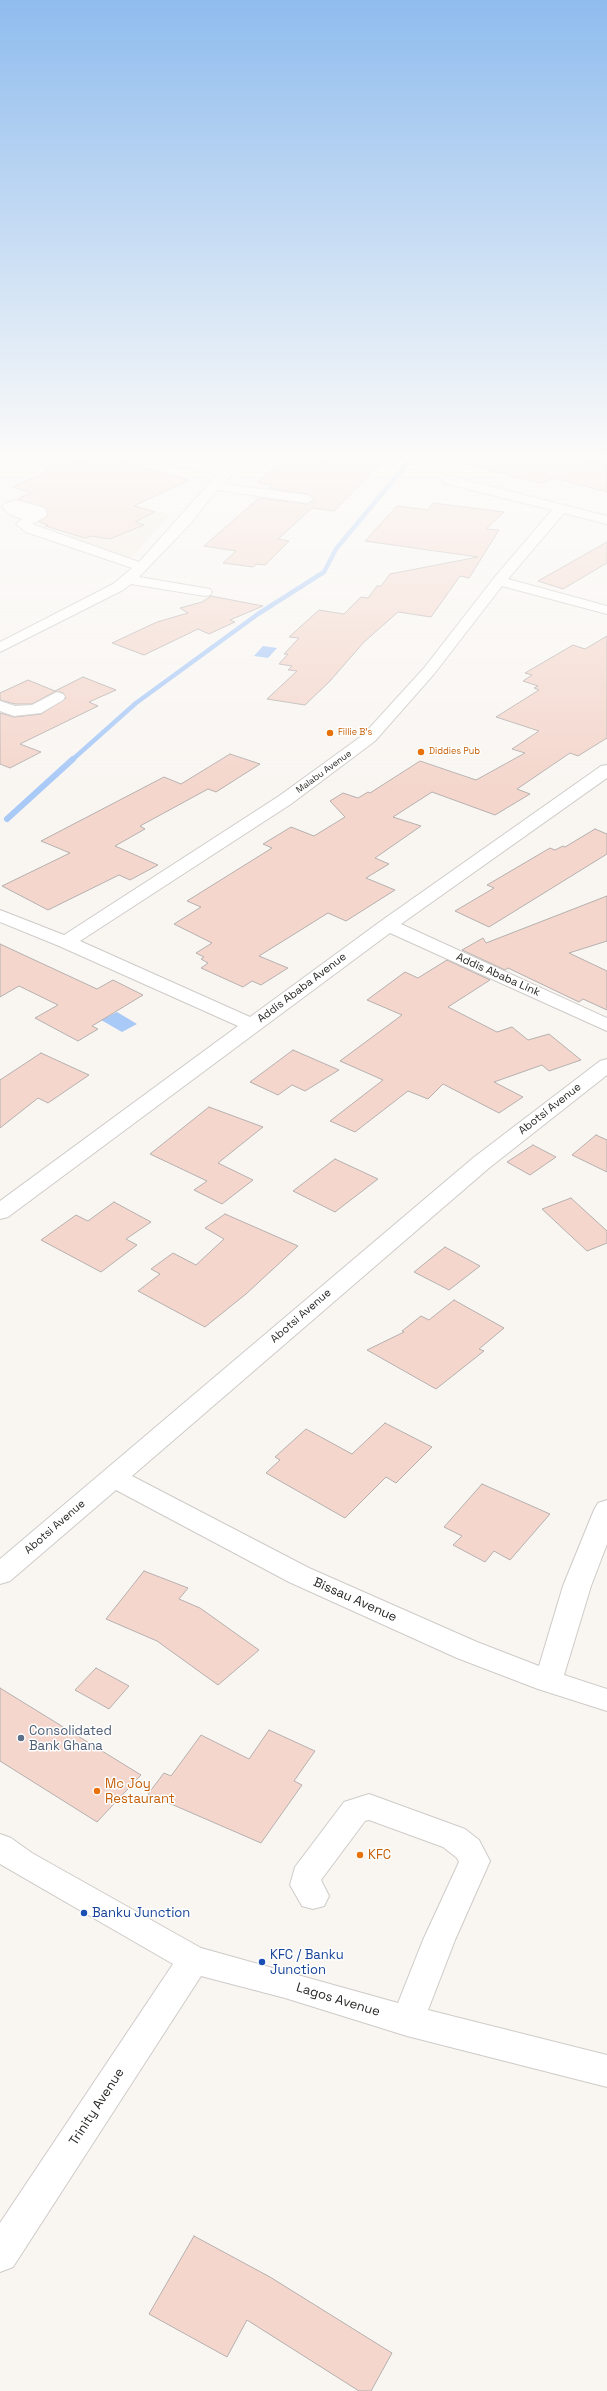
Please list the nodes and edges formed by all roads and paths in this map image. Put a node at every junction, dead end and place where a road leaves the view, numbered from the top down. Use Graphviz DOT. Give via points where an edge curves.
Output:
graph roads {
  1 [pos="138,566"];
  2 [pos="512,566"];
  3 [pos="142,567"];
  4 [pos="128,580"];
  5 [pos="499,581"];
  6 [pos="205,592"];
  7 [pos="607,610"];
  8 [pos="0,648"];
  9 [pos="57,697"];
  10 [pos="0,706"];
  11 [pos="607,770"];
  12 [pos="0,916"];
  13 [pos="388,925"];
  14 [pos="66,942"];
  15 [pos="253,1025"];
  16 [pos="607,1025"];
  17 [pos="605,1068"];
  18 [pos="0,1212"];
  19 [pos="113,1477"];
  20 [pos="607,1510"];
  21 [pos="0,1574"];
  22 [pos="548,1681"];
  23 [pos="607,1700"];
  24 [pos="0,1847"];
  25 [pos="313,1896"];
  26 [pos="194,1960"];
  27 [pos="408,2021"];
  28 [pos="607,2071"];
  29 [pos="0,2254"];
  1 -- 3 [label="street"];
  2 -- 5 [label="street, Malabu Avenue"];
  3 -- 4 [label="street"];
  4 -- 6 [label="street"];
  4 -- 8 [label="street"];
  5 -- 7 [label="street"];
  5 -- 14 [label="street, Malabu Avenue" via="429,671 369,738 285,800"];
  9 -- 10 [label="street" via="34,710 14,711"];
  11 -- 13 [label="street, Addis Ababa Avenue"];
  12 -- 14 [label="street"];
  13 -- 15 [label="street, Addis Ababa Avenue"];
  13 -- 16 [label="street, Addis Ababa Link"];
  14 -- 15 [label="street"];
  15 -- 18 [label="street, Addis Ababa Avenue"];
  17 -- 19 [label="street, Abotsi Avenue" via="475,1168"];
  19 -- 21 [label="street, Abotsi Avenue"];
  19 -- 22 [label="street, Bissau Avenue" via="300,1575 467,1650"];
  20 -- 22 [label="street" via="577,1586"];
  22 -- 23 [label="street, Bissau Avenue"];
  24 -- 26 [label="street, Lagos Avenue" via="21,1862"];
  25 -- 27 [label="street" via="305,1886 306,1876 355,1811 369,1807 454,1838 468,1849 475,1861 439,1940"];
  26 -- 27 [label="street, Lagos Avenue"];
  26 -- 29 [label="street, Trinity Avenue"];
  27 -- 28 [label="street, Lagos Avenue"];
}
